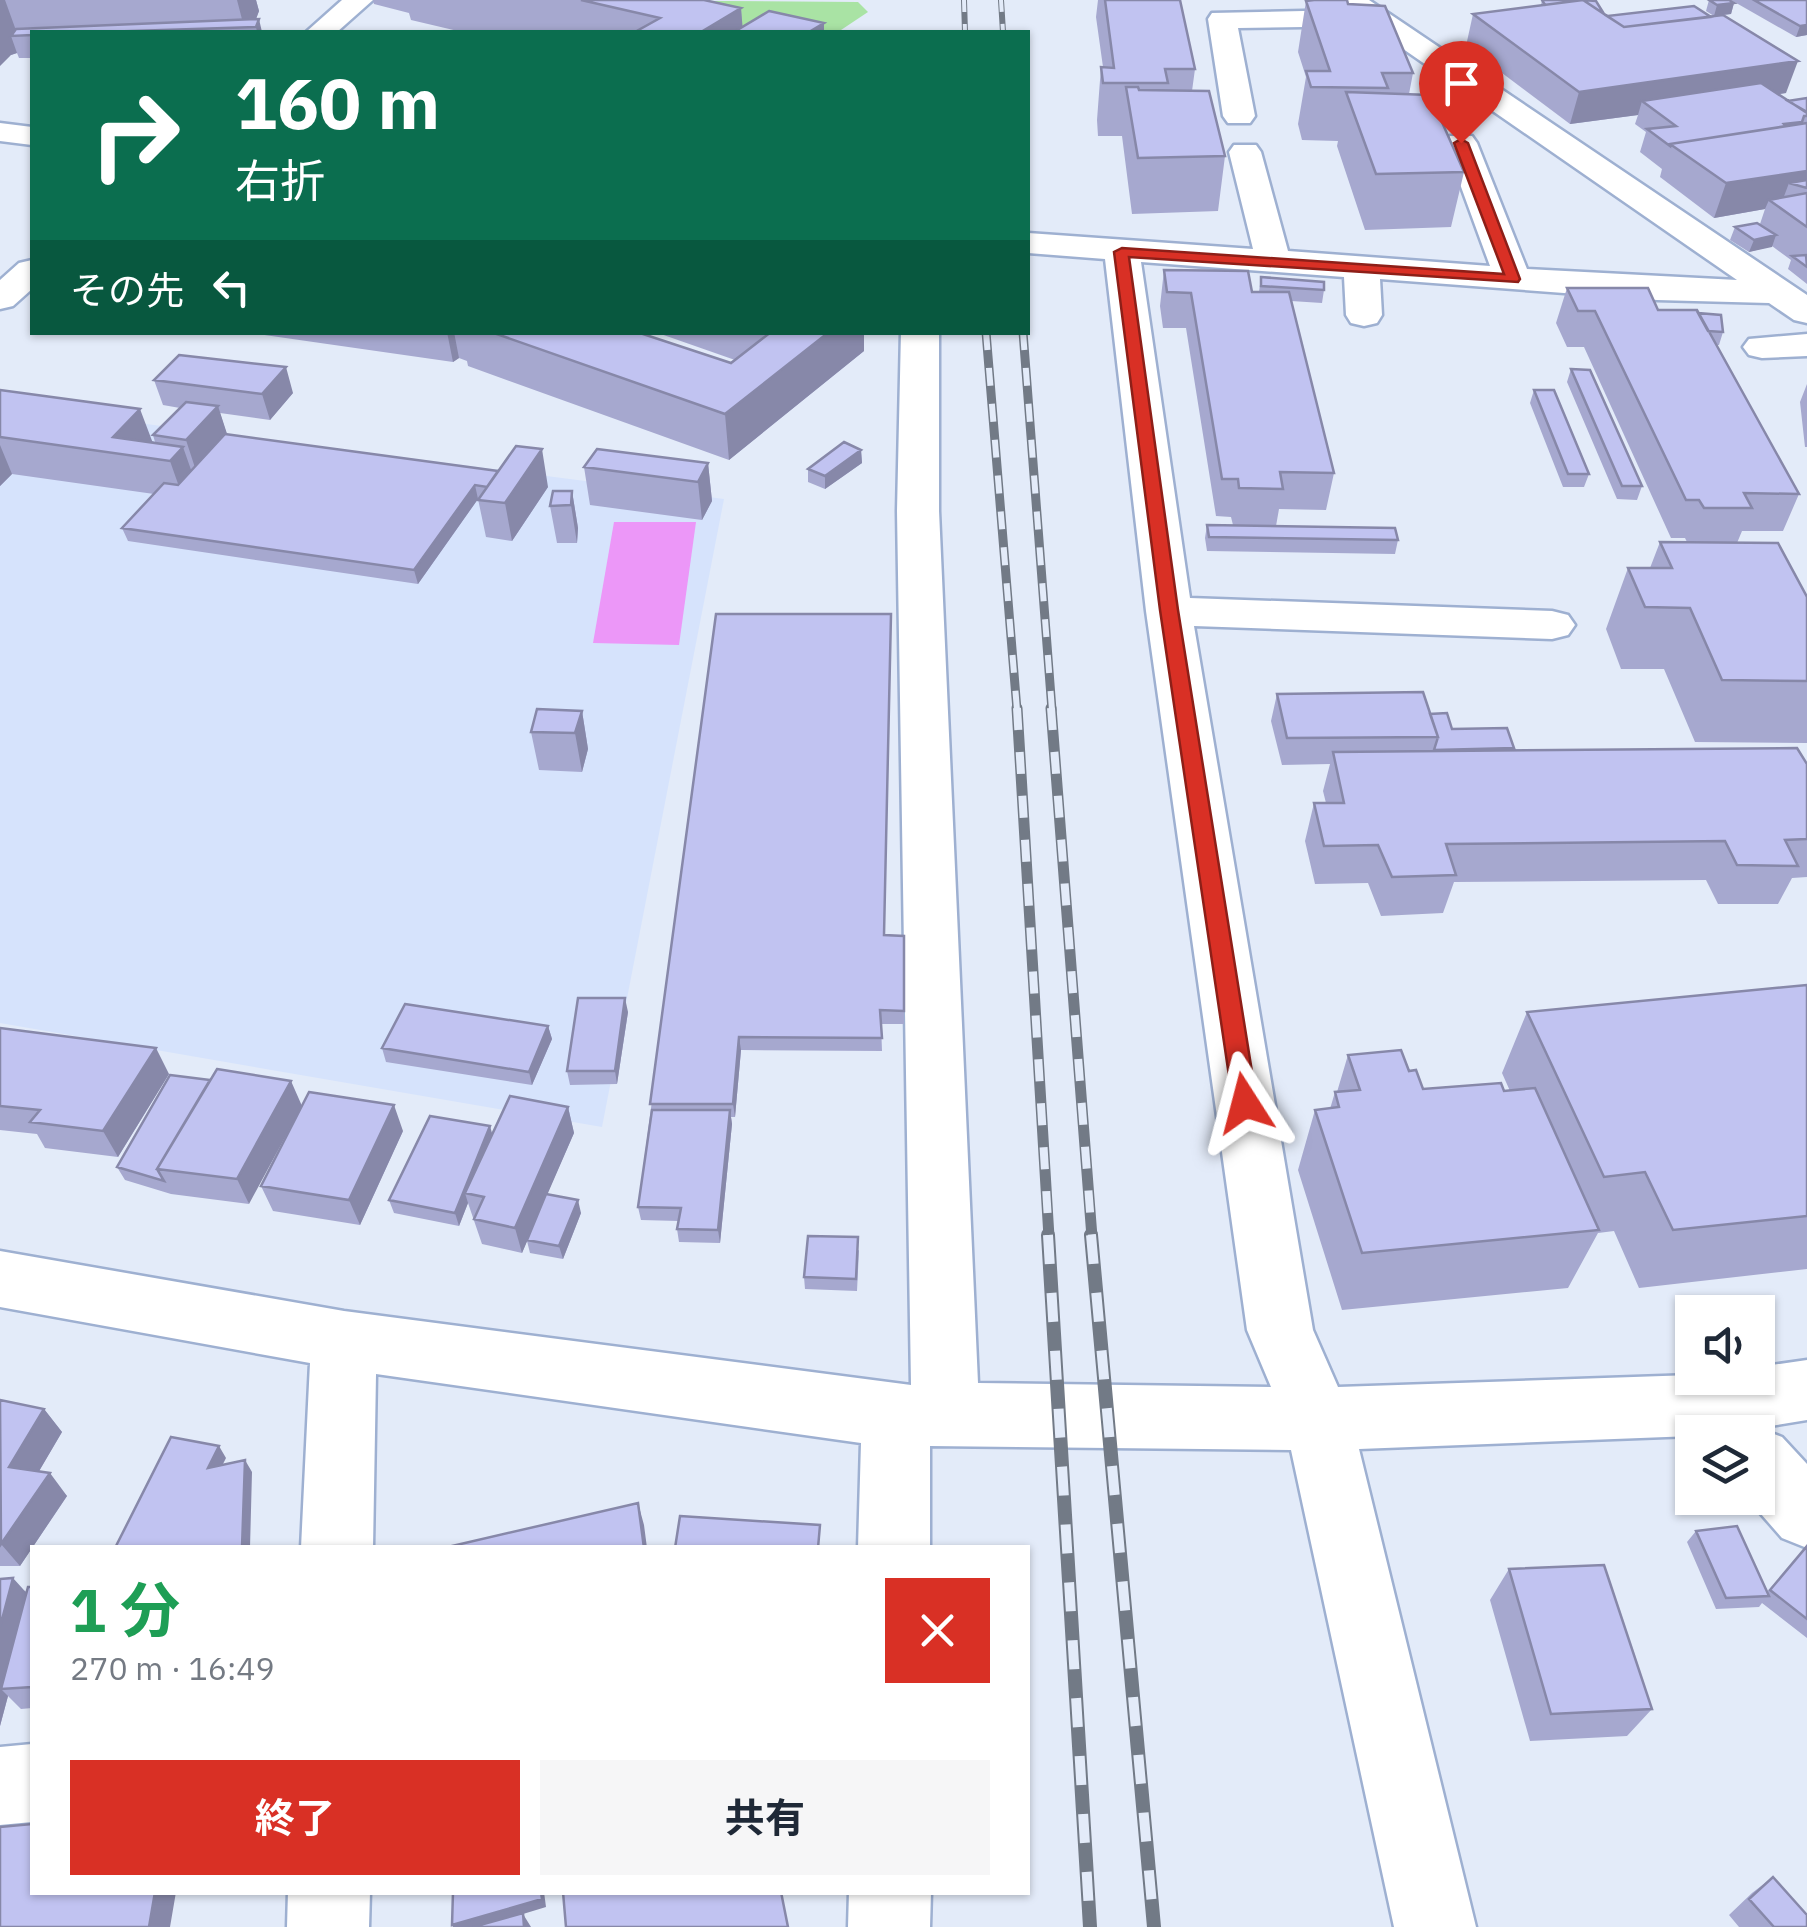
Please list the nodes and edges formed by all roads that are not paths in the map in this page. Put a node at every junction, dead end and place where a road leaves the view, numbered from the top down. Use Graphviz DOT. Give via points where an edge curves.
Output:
graph roads {
  1 [pos="359,0"];
  2 [pos="1389,8"];
  3 [pos="322,30"];
  4 [pos="1239,116"];
  5 [pos="0,132"];
  6 [pos="30,136"];
  7 [pos="1461,143"];
  8 [pos="1245,152"];
  9 [pos="1030,243"];
  10 [pos="1122,252"];
  11 [pos="1274,263"];
  12 [pos="1360,269"];
  13 [pos="30,273"];
  14 [pos="1513,279"];
  15 [pos="1774,292"];
  16 [pos="0,298"];
  17 [pos="1807,312"];
  18 [pos="1364,314"];
  19 [pos="920,335"];
  20 [pos="1807,345"];
  21 [pos="1762,347"];
  22 [pos="1169,610"];
  23 [pos="1552,625"];
  24 [pos="0,1279"];
  25 [pos="344,1340"];
  26 [pos="1807,1390"];
  27 [pos="921,1415"];
  28 [pos="1733,1415"];
  29 [pos="1318,1419"];
  30 [pos="1675,1419"];
  31 [pos="1775,1479"];
  32 [pos="1807,1514"];
  33 [pos="337,1545"];
  34 [pos="895,1545"];
  35 [pos="30,1783"];
  36 [pos="0,1786"];
  37 [pos="328,1895"];
  38 [pos="890,1895"];
  39 [pos="328,1927"];
  40 [pos="890,1927"];
  41 [pos="1435,1927"];
  1 -- 3 [label="street"];
  2 -- 4 [label="street" via="1323,20 1222,19"];
  2 -- 15 [label="street"];
  5 -- 6 [label="street"];
  7 -- 14 [label="street"];
  8 -- 11 [label="street"];
  9 -- 10 [label="street"];
  10 -- 11 [label="street"];
  10 -- 22 [label="street"];
  11 -- 12 [label="street"];
  12 -- 14 [label="street"];
  12 -- 18 [label="street"];
  13 -- 16 [label="street"];
  14 -- 15 [label="street"];
  15 -- 17 [label="street"];
  19 -- 27 [label="street"];
  20 -- 21 [label="street"];
  22 -- 23 [label="street"];
  22 -- 29 [label="street" via="1280,1330"];
  24 -- 25 [label="street"];
  25 -- 27 [label="street"];
  25 -- 33 [label="street"];
  26 -- 28 [label="street"];
  27 -- 29 [label="street"];
  27 -- 34 [label="street"];
  29 -- 30 [label="street"];
  29 -- 41 [label="street"];
  31 -- 32 [label="street"];
  35 -- 36 [label="street"];
  37 -- 39 [label="street"];
  38 -- 40 [label="street"];
}
